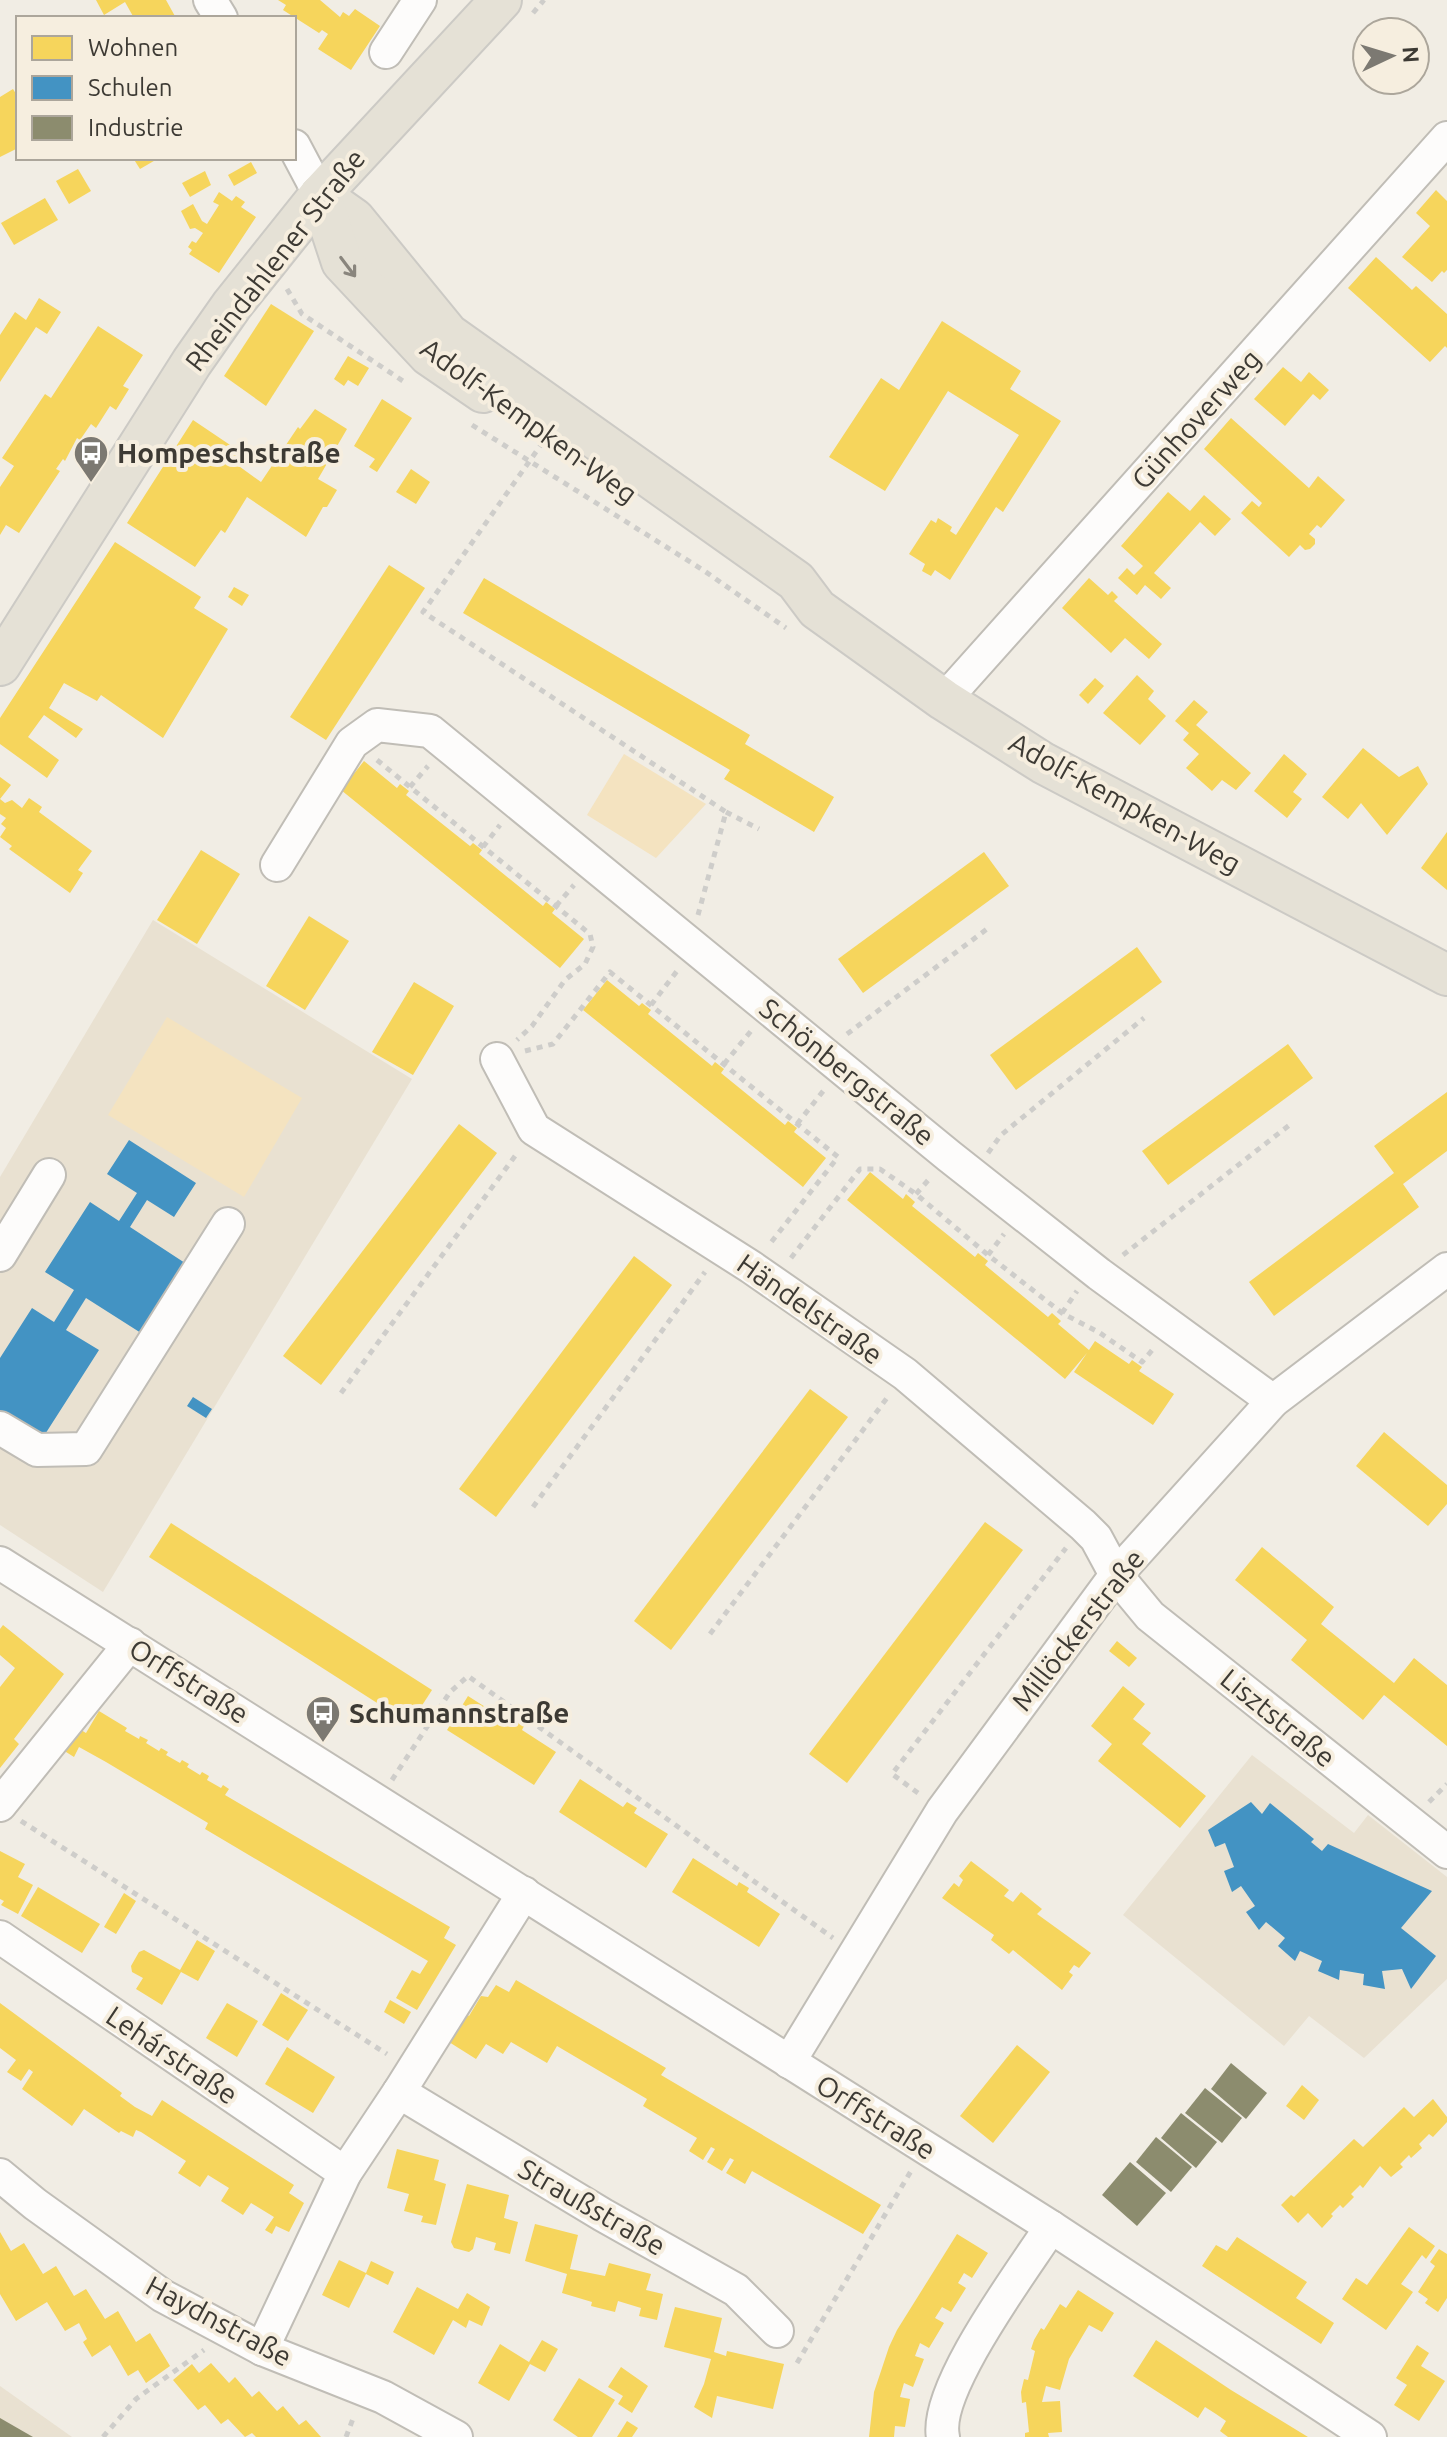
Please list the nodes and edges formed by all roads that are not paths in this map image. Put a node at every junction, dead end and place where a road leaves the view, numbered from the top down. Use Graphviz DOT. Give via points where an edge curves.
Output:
graph roads {
  1 [pos="420,0"];
  2 [pos="501,0"];
  3 [pos="386,52"];
  4 [pos="1447,138"];
  5 [pos="296,150"];
  6 [pos="320,195"];
  7 [pos="817,609"];
  8 [pos="0,665"];
  9 [pos="944,700"];
  10 [pos="277,865"];
  11 [pos="1447,975"];
  12 [pos="497,1059"];
  13 [pos="49,1175"];
  14 [pos="228,1224"];
  15 [pos="0,1255"];
  16 [pos="1447,1269"];
  17 [pos="1273,1401"];
  18 [pos="0,1428"];
  19 [pos="0,1563"];
  20 [pos="1116,1575"];
  21 [pos="130,1644"];
  22 [pos="7,1810"];
  23 [pos="1447,1852"];
  24 [pos="524,1893"];
  25 [pos="0,1937"];
  26 [pos="789,2062"];
  27 [pos="406,2081"];
  28 [pos="345,2173"];
  29 [pos="0,2175"];
  30 [pos="1051,2227"];
  31 [pos="777,2331"];
  32 [pos="262,2349"];
  33 [pos="456,2437"];
  34 [pos="943,2437"];
  35 [pos="1370,2437"];
  1 -- 3 [label="street"];
  2 -- 6 [label="main road, Rheindahlener Straße"];
  4 -- 9 [label="street, Günhoverweg"];
  5 -- 6 [label="street"];
  6 -- 7 [label="main road, Adolf-Kempken-Weg" via="354,219 448,334 796,581"];
  6 -- 7 [label="main road, Adolf-Kempken-Weg, one-way" via="342,262 429,355 781,601"];
  6 -- 8 [label="main road, Rheindahlener Straße" via="192,362"];
  7 -- 9 [label="main road, Adolf-Kempken-Weg"];
  9 -- 11 [label="main road, Adolf-Kempken-Weg" via="1043,763"];
  10 -- 17 [label="street, Schönbergstraße" via="354,742 377,725 430,731 972,1174"];
  12 -- 20 [label="street, Händelstraße" via="534,1129 762,1274 905,1374 1083,1525"];
  13 -- 15 [label="street"];
  14 -- 18 [label="street" via="86,1449 37,1450"];
  16 -- 17 [label="street, Millöckerstraße"];
  17 -- 20 [label="street, Millöckerstraße"];
  19 -- 21 [label="street, Orffstraße"];
  20 -- 23 [label="street, Lisztstraße" via="1150,1616"];
  20 -- 26 [label="street, Millöckerstraße" via="942,1811"];
  21 -- 22 [label="street"];
  21 -- 24 [label="street, Orffstraße"];
  24 -- 26 [label="street, Orffstraße"];
  24 -- 27 [label="street"];
  25 -- 28 [label="street, Lehárstraße"];
  26 -- 30 [label="street, Orffstraße"];
  27 -- 28 [label="street"];
  27 -- 31 [label="street, Straußstraße" via="603,2215 736,2290"];
  28 -- 32 [label="street"];
  29 -- 32 [label="street, Haydnstraße" via="163,2296"];
  30 -- 34 [label="street" via="962,2365 941,2425"];
  30 -- 35 [label="street, Orffstraße"];
  32 -- 33 [label="street, Haydnstraße" via="383,2397"];
}
